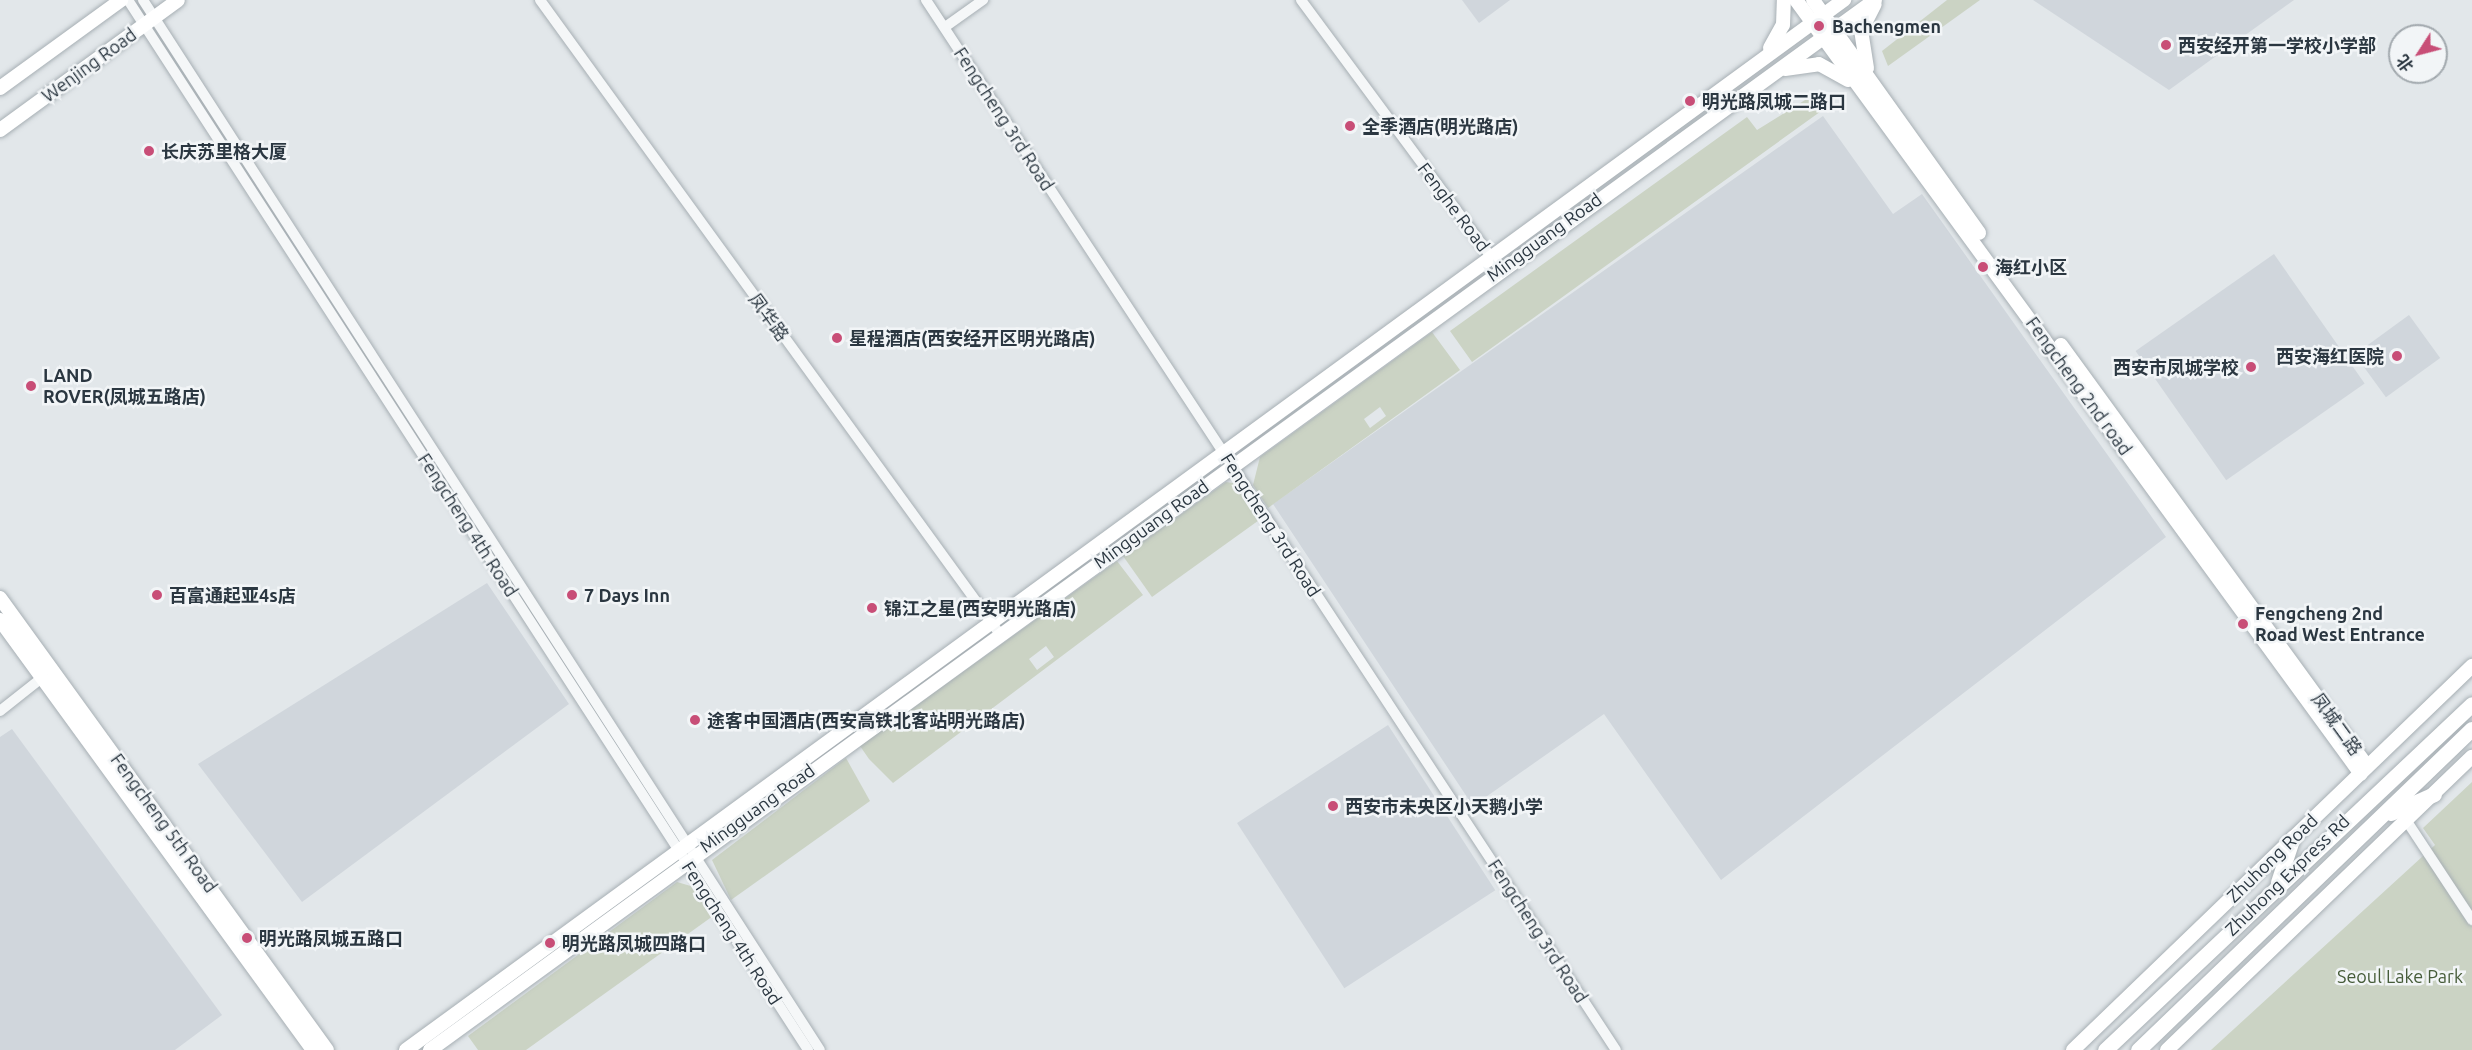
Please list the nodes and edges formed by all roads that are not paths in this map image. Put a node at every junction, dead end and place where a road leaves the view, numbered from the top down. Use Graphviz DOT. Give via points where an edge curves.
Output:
graph roads {
  1 [pos="121,0"];
  2 [pos="128,0"];
  3 [pos="142,0"];
  4 [pos="178,0"];
  5 [pos="540,0"];
  6 [pos="926,0"];
  7 [pos="983,0"];
  8 [pos="1301,0"];
  9 [pos="1784,0"];
  10 [pos="1796,0"];
  11 [pos="1813,0"];
  12 [pos="1844,0"];
  13 [pos="1876,0"];
  14 [pos="1818,19"];
  15 [pos="150,21"];
  16 [pos="945,27"];
  17 [pos="1828,34"];
  18 [pos="1756,62"];
  19 [pos="1870,75"];
  20 [pos="1767,77"];
  21 [pos="0,88"];
  22 [pos="1858,92"];
  23 [pos="0,130"];
  24 [pos="1496,263"];
  25 [pos="1222,451"];
  26 [pos="1232,466"];
  27 [pos="0,597"];
  28 [pos="0,620"];
  29 [pos="990,621"];
  30 [pos="999,633"];
  31 [pos="2472,666"];
  32 [pos="53,669"];
  33 [pos="42,678"];
  34 [pos="2472,704"];
  35 [pos="0,711"];
  36 [pos="2472,729"];
  37 [pos="2472,757"];
  38 [pos="2364,770"];
  39 [pos="2434,794"];
  40 [pos="2380,818"];
  41 [pos="2406,820"];
  42 [pos="2293,837"];
  43 [pos="686,852"];
  44 [pos="2277,884"];
  45 [pos="2472,920"];
  46 [pos="313,1050"];
  47 [pos="327,1050"];
  48 [pos="406,1050"];
  49 [pos="430,1050"];
  50 [pos="808,1050"];
  51 [pos="820,1050"];
  52 [pos="1616,1050"];
  53 [pos="2073,1050"];
  54 [pos="2105,1050"];
  55 [pos="2138,1050"];
  56 [pos="2167,1050"];
  1 -- 21 [label="main road, Wenjing Road"];
  2 -- 15 [label="street, Fengcheng 4th Road"];
  3 -- 15 [label="street, Fengcheng 4th Road"];
  4 -- 15 [label="main road, Wenjing Road"];
  5 -- 29 [label="street, 凤华路"];
  6 -- 16 [label="street, Fengcheng 3rd Road"];
  7 -- 16 [label="street"];
  8 -- 24 [label="street, Fenghe Road"];
  9 -- 18 [label="main road" via="1780,35"];
  10 -- 14 [label="main road, Fengcheng 2nd road"];
  11 -- 14 [label="main road, Fengcheng 2nd road"];
  12 -- 14 [label="main road, Mingguang Road"];
  13 -- 17 [label="main road, Mingguang Road"];
  13 -- 19 [label="main road" via="1861,31"];
  14 -- 17 [label="main road, Fengcheng 2nd road"];
  14 -- 18 [label="main road, Mingguang Road"];
  15 -- 23 [label="main road, Wenjing Road"];
  15 -- 43 [label="street, Fengcheng 4th Road"];
  16 -- 25 [label="street, Fengcheng 3rd Road"];
  17 -- 19 [label="main road, Fengcheng 2nd road"];
  17 -- 20 [label="main road, Mingguang Road"];
  17 -- 22 [label="main road, Fengcheng 2nd road"];
  18 -- 24 [label="main road, Mingguang Road"];
  19 -- 38 [label="main road, 凤城二路"];
  20 -- 22 [label="main road" via="1796,65 1819,64 1839,73"];
  20 -- 24 [label="main road, Mingguang Road"];
  22 -- 38 [label="main road, Fengcheng 2nd road" via="1964,228"];
  24 -- 25 [label="main road, Mingguang Road"];
  24 -- 26 [label="main road, Mingguang Road"];
  25 -- 26 [label="street, Fengcheng 3rd Road"];
  25 -- 29 [label="main road, Mingguang Road"];
  26 -- 30 [label="main road, Mingguang Road"];
  26 -- 52 [label="street, Fengcheng 3rd Road"];
  27 -- 32 [label="main road, Fengcheng 5th Road"];
  28 -- 33 [label="main road, Fengcheng 5th Road"];
  29 -- 30 [label="street, 凤华路"];
  29 -- 43 [label="main road, Mingguang Road"];
  30 -- 43 [label="main road, Mingguang Road"];
  31 -- 38 [label="main road, Zhuhong Road"];
  32 -- 33 [label="street"];
  32 -- 47 [label="main road, Fengcheng 5th Road"];
  33 -- 35 [label="street"];
  33 -- 46 [label="main road, Fengcheng 5th Road"];
  34 -- 44 [label="highway, Zhuhong Express Rd"];
  36 -- 40 [label="highway, Zhuhong Express Rd"];
  37 -- 39 [label="main road"];
  38 -- 42 [label="main road, Zhuhong Road"];
  39 -- 40 [label="highway"];
  39 -- 41 [label="main road"];
  40 -- 55 [label="highway, Zhuhong Express Rd"];
  41 -- 45 [label="street"];
  41 -- 56 [label="main road"];
  42 -- 44 [label="highway"];
  42 -- 53 [label="main road, Zhuhong Road"];
  43 -- 48 [label="main road, Mingguang Road"];
  43 -- 49 [label="main road, Mingguang Road"];
  43 -- 50 [label="street, Fengcheng 4th Road"];
  43 -- 51 [label="street, Fengcheng 4th Road"];
  44 -- 54 [label="highway, Zhuhong Express Rd"];
}
